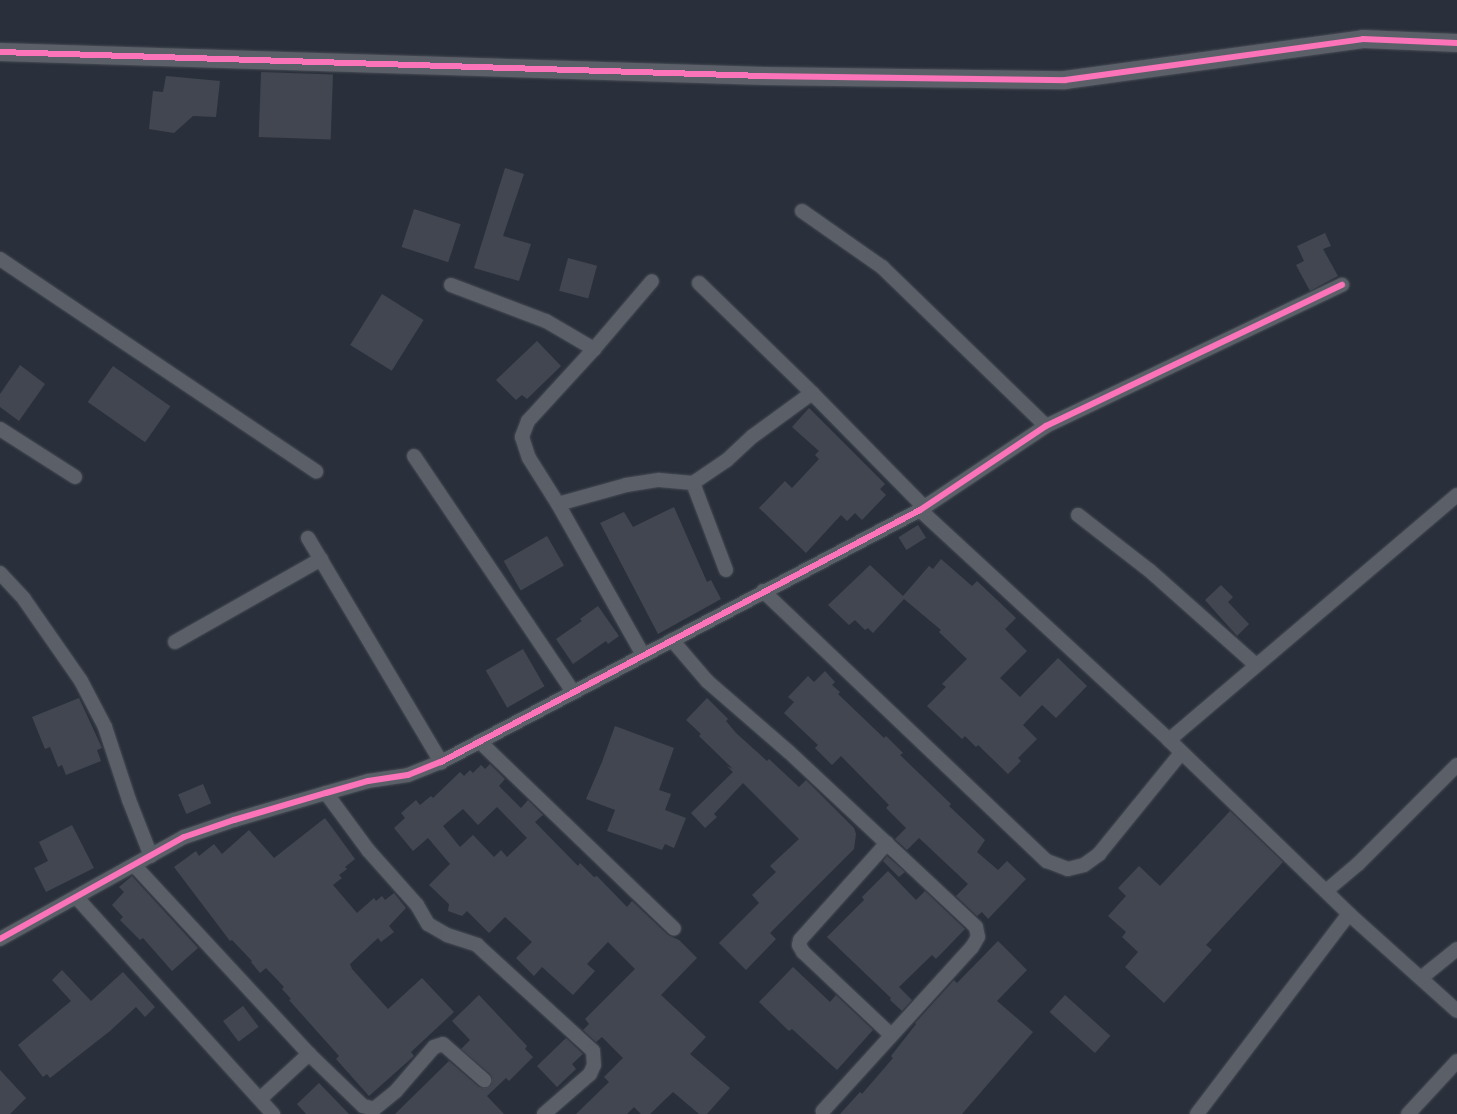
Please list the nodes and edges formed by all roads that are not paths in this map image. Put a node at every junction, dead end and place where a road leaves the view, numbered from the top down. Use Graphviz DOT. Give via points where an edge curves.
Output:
graph roads {
  1 [pos="1457,43"];
  2 [pos="0,52"];
  3 [pos="802,211"];
  4 [pos="0,259"];
  5 [pos="652,281"];
  6 [pos="699,283"];
  7 [pos="452,285"];
  8 [pos="1342,285"];
  9 [pos="594,349"];
  10 [pos="812,392"];
  11 [pos="1046,426"];
  12 [pos="0,429"];
  13 [pos="414,456"];
  14 [pos="316,472"];
  15 [pos="75,477"];
  16 [pos="693,483"];
  17 [pos="1457,495"];
  18 [pos="558,504"];
  19 [pos="922,509"];
  20 [pos="1078,515"];
  21 [pos="308,538"];
  22 [pos="321,559"];
  23 [pos="726,570"];
  24 [pos="0,573"];
  25 [pos="763,591"];
  26 [pos="672,640"];
  27 [pos="175,642"];
  28 [pos="643,655"];
  29 [pos="1256,665"];
  30 [pos="573,692"];
  31 [pos="1170,740"];
  32 [pos="480,742"];
  33 [pos="1181,753"];
  34 [pos="441,762"];
  35 [pos="1457,765"];
  36 [pos="326,793"];
  37 [pos="887,843"];
  38 [pos="151,856"];
  39 [pos="134,865"];
  40 [pos="1326,891"];
  41 [pos="76,898"];
  42 [pos="1349,914"];
  43 [pos="674,929"];
  44 [pos="0,939"];
  45 [pos="1457,949"];
  46 [pos="1421,978"];
  47 [pos="1457,1011"];
  48 [pos="891,1035"];
  49 [pos="309,1054"];
  50 [pos="1457,1061"];
  51 [pos="484,1080"];
  52 [pos="260,1099"];
  53 [pos="824,1111"];
  54 [pos="273,1114"];
  55 [pos="544,1114"];
  56 [pos="1197,1114"];
  57 [pos="1408,1114"];
  1 -- 2 [label="street" via="1363,39 1065,80 765,76"];
  3 -- 11 [label="street" via="882,267"];
  4 -- 14 [label="street"];
  5 -- 9 [label="street"];
  6 -- 10 [label="street"];
  7 -- 9 [label="street" via="546,322"];
  8 -- 11 [label="street"];
  9 -- 18 [label="street" via="528,421 522,437 529,458"];
  10 -- 16 [label="street" via="753,436 720,466"];
  10 -- 19 [label="street"];
  11 -- 19 [label="street"];
  12 -- 15 [label="street"];
  13 -- 30 [label="street"];
  16 -- 18 [label="street" via="659,480 626,484"];
  16 -- 23 [label="street"];
  17 -- 29 [label="street"];
  18 -- 28 [label="street"];
  19 -- 25 [label="street"];
  19 -- 31 [label="street"];
  20 -- 29 [label="street" via="1149,570"];
  21 -- 22 [label="street"];
  22 -- 27 [label="street"];
  22 -- 34 [label="street"];
  24 -- 38 [label="street" via="24,599 81,681 105,727"];
  25 -- 26 [label="street"];
  25 -- 33 [label="street" via="1047,861 1068,869 1084,865 1098,854"];
  26 -- 28 [label="street"];
  26 -- 37 [label="street" via="707,681"];
  28 -- 30 [label="street"];
  29 -- 31 [label="street"];
  30 -- 32 [label="street"];
  31 -- 33 [label="street"];
  32 -- 34 [label="street"];
  32 -- 43 [label="street"];
  33 -- 40 [label="street"];
  34 -- 36 [label="street" via="408,775 368,781"];
  35 -- 40 [label="street" via="1358,864"];
  36 -- 38 [label="street" via="184,837"];
  36 -- 55 [label="street" via="368,850 417,905 428,924 446,935 477,945 593,1051 594,1065 590,1074"];
  37 -- 48 [label="street" via="976,927 978,937"];
  37 -- 48 [label="street" via="800,940 799,945"];
  38 -- 39 [label="street"];
  39 -- 41 [label="street"];
  39 -- 49 [label="street"];
  40 -- 42 [label="street"];
  41 -- 44 [label="street"];
  41 -- 52 [label="street"];
  42 -- 46 [label="street"];
  42 -- 56 [label="street"];
  45 -- 46 [label="street"];
  46 -- 47 [label="street"];
  48 -- 53 [label="street"];
  49 -- 51 [label="street" via="363,1106 374,1109 396,1091 434,1046 443,1044 451,1049"];
  49 -- 52 [label="street"];
  50 -- 57 [label="street"];
  52 -- 54 [label="street"];
}
